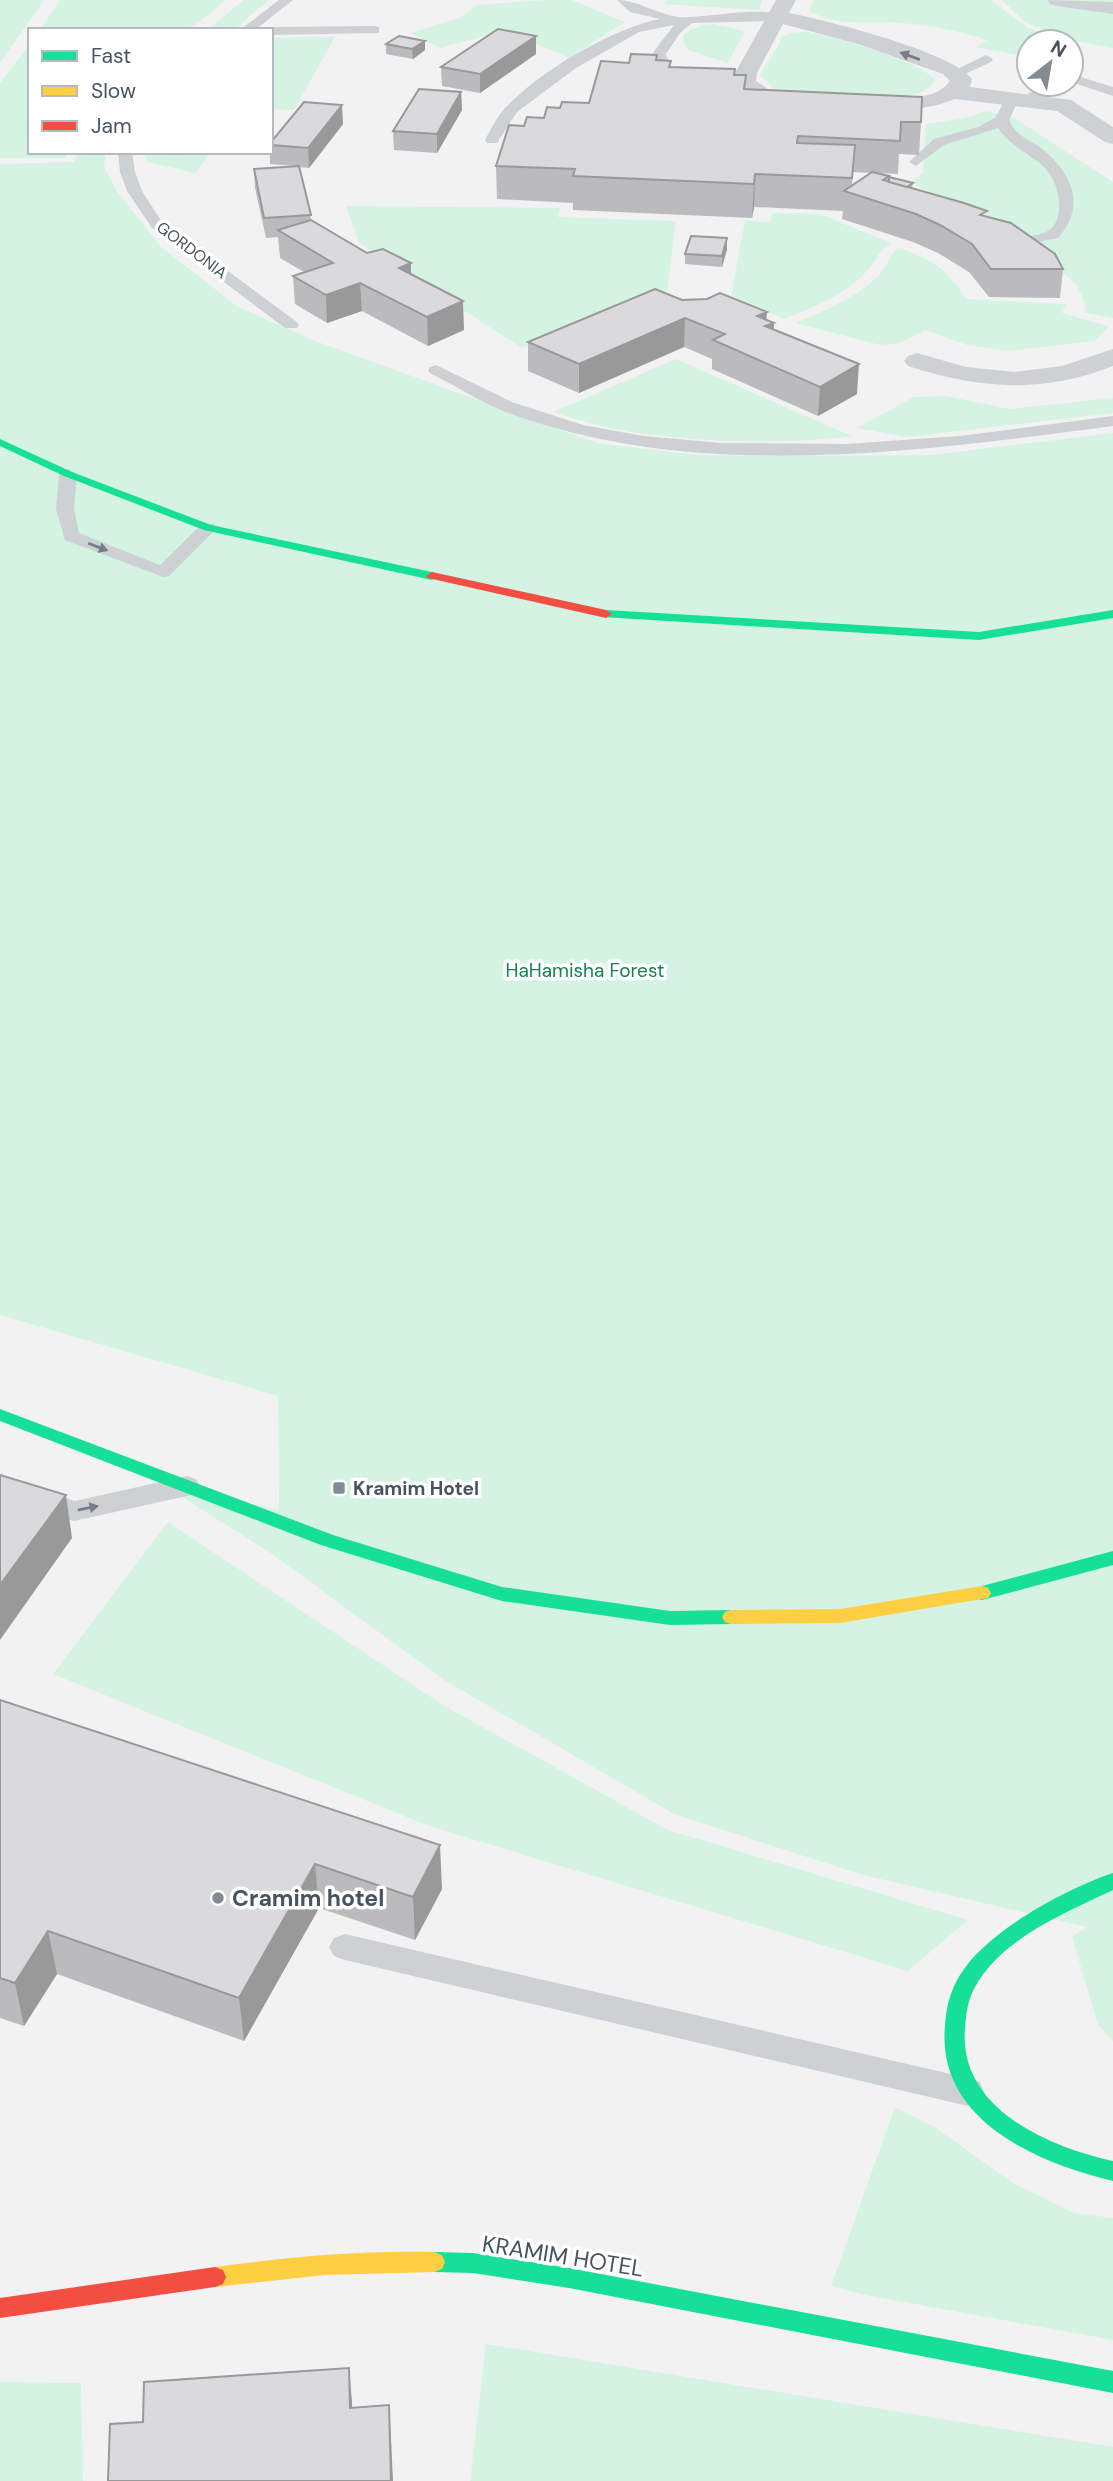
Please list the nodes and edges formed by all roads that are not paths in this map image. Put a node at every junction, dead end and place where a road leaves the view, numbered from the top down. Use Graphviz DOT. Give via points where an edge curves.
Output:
graph roads {
  1 [pos="288,0"];
  2 [pos="623,0"];
  3 [pos="1057,0"];
  4 [pos="782,8"];
  5 [pos="1113,8"];
  6 [pos="686,22"];
  7 [pos="249,28"];
  8 [pos="374,30"];
  9 [pos="273,31"];
  10 [pos="986,59"];
  11 [pos="954,83"];
  12 [pos="1085,83"];
  13 [pos="668,86"];
  14 [pos="1113,92"];
  15 [pos="1015,96"];
  16 [pos="1022,98"];
  17 [pos="821,104"];
  18 [pos="845,105"];
  19 [pos="1002,120"];
  20 [pos="1113,137"];
  21 [pos="492,140"];
  22 [pos="125,154"];
  23 [pos="916,163"];
  24 [pos="1005,243"];
  25 [pos="291,325"];
  26 [pos="1113,357"];
  27 [pos="916,361"];
  28 [pos="436,370"];
  29 [pos="1113,421"];
  30 [pos="0,442"];
  31 [pos="68,474"];
  32 [pos="208,528"];
  33 [pos="1113,614"];
  34 [pos="0,1415"];
  35 [pos="0,1486"];
  36 [pos="187,1486"];
  37 [pos="1113,1558"];
  38 [pos="1113,1881"];
  39 [pos="345,1947"];
  40 [pos="968,2092"];
  41 [pos="1113,2171"];
  42 [pos="0,2308"];
  43 [pos="1113,2382"];
  1 -- 7 [label="lane"];
  2 -- 6 [label="lane" via="635,9"];
  3 -- 5 [label="street"];
  4 -- 6 [label="lane"];
  11 -- 4 [label="street, one-way" via="858,36 809,22"];
  4 -- 17 [label="street" via="745,82 764,95"];
  6 -- 13 [label="lane" via="659,54"];
  6 -- 21 [label="lane" via="624,33 528,95 503,119"];
  8 -- 9 [label="lane"];
  10 -- 11 [label="lane"];
  11 -- 15 [label="street"];
  11 -- 18 [label="street" via="912,103"];
  12 -- 14 [label="lane"];
  16 -- 19 [label="lane"];
  16 -- 20 [label="street" via="1063,105"];
  19 -- 23 [label="lane" via="939,142"];
  19 -- 24 [label="lane" via="1011,137 1036,151 1059,178 1067,203 1064,221 1053,235"];
  22 -- 25 [label="lane, GORDONIA" via="134,190 157,225"];
  26 -- 27 [label="street" via="1062,374 1001,381"];
  28 -- 29 [label="lane" via="506,406 580,429 643,441 722,448 846,449 960,441"];
  30 -- 31 [label="main road"];
  31 -- 32 [label="main road"];
  31 -- 32 [label="lane, one-way" via="65,509 71,536 82,541 163,572"];
  32 -- 33 [label="main road" via="615,616 979,636"];
  34 -- 36 [label="main road"];
  35 -- 36 [label="lane, one-way" via="74,1511"];
  36 -- 37 [label="main road" via="327,1540 502,1594 670,1618 840,1616 1000,1590"];
  38 -- 40 [label="main road" via="1001,1944 968,1980 952,2018 952,2055"];
  39 -- 40 [label="lane"];
  40 -- 41 [label="main road" via="1001,2125 1046,2151"];
  42 -- 43 [label="main road, KRAMIM HOTEL" via="295,2266 384,2260 473,2263"];
}
